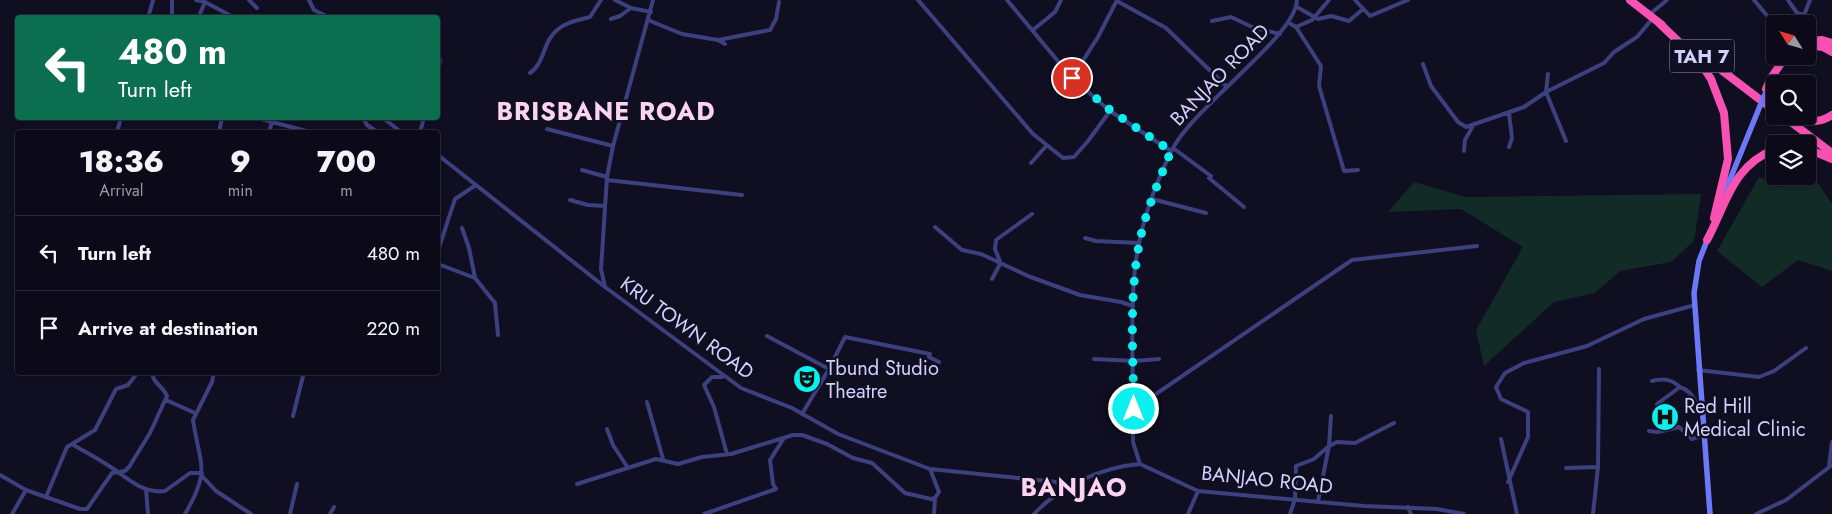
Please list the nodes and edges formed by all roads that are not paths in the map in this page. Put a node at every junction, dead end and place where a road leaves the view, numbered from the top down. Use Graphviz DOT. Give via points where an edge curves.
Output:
graph roads {
  1 [pos="153,0"];
  2 [pos="172,0"];
  3 [pos="196,0"];
  4 [pos="249,0"];
  5 [pos="309,0"];
  6 [pos="601,0"];
  7 [pos="615,0"];
  8 [pos="653,0"];
  9 [pos="918,0"];
  10 [pos="1007,0"];
  11 [pos="1061,0"];
  12 [pos="1298,0"];
  13 [pos="1328,0"];
  14 [pos="1355,0"];
  15 [pos="1408,0"];
  16 [pos="1630,0"];
  17 [pos="1667,0"];
  18 [pos="1754,0"];
  19 [pos="1788,0"];
  20 [pos="1810,0"];
  21 [pos="1117,1"];
  22 [pos="205,2"];
  23 [pos="779,2"];
  24 [pos="1297,7"];
  25 [pos="257,8"];
  26 [pos="631,8"];
  27 [pos="1363,9"];
  28 [pos="651,12"];
  29 [pos="149,15"];
  30 [pos="172,15"];
  31 [pos="199,15"];
  32 [pos="229,15"];
  33 [pos="324,15"];
  34 [pos="1766,15"];
  35 [pos="1804,15"];
  36 [pos="1315,17"];
  37 [pos="1654,18"];
  38 [pos="611,19"];
  39 [pos="648,20"];
  40 [pos="1212,21"];
  41 [pos="1289,23"];
  42 [pos="1296,28"];
  43 [pos="1033,30"];
  44 [pos="1280,34"];
  45 [pos="718,40"];
  46 [pos="1816,40"];
  47 [pos="1832,43"];
  48 [pos="725,44"];
  49 [pos="1816,44"];
  50 [pos="1832,52"];
  51 [pos="1423,64"];
  52 [pos="1776,65"];
  53 [pos="1779,65"];
  54 [pos="530,73"];
  55 [pos="1548,74"];
  56 [pos="1072,78"];
  57 [pos="1227,87"];
  58 [pos="1546,92"];
  59 [pos="1765,92"];
  60 [pos="1766,104"];
  61 [pos="1110,110"];
  62 [pos="1509,113"];
  63 [pos="1832,115"];
  64 [pos="264,120"];
  65 [pos="386,120"];
  66 [pos="1816,121"];
  67 [pos="272,122"];
  68 [pos="1474,124"];
  69 [pos="1795,125"];
  70 [pos="547,129"];
  71 [pos="270,130"];
  72 [pos="302,130"];
  73 [pos="398,130"];
  74 [pos="1566,141"];
  75 [pos="1046,144"];
  76 [pos="613,146"];
  77 [pos="1509,147"];
  78 [pos="1172,149"];
  79 [pos="1464,151"];
  80 [pos="1816,152"];
  81 [pos="1832,153"];
  82 [pos="1766,154"];
  83 [pos="440,157"];
  84 [pos="1832,159"];
  85 [pos="1032,163"];
  86 [pos="582,170"];
  87 [pos="1358,170"];
  88 [pos="607,178"];
  89 [pos="476,185"];
  90 [pos="742,195"];
  91 [pos="1152,199"];
  92 [pos="570,200"];
  93 [pos="605,206"];
  94 [pos="1244,207"];
  95 [pos="1206,213"];
  96 [pos="1032,214"];
  97 [pos="1714,218"];
  98 [pos="935,227"];
  99 [pos="462,228"];
  100 [pos="1085,238"];
  101 [pos="1707,240"];
  102 [pos="1139,243"];
  103 [pos="440,245"];
  104 [pos="1477,246"];
  105 [pos="1000,264"];
  106 [pos="440,265"];
  107 [pos="475,278"];
  108 [pos="992,279"];
  109 [pos="605,287"];
  110 [pos="1695,305"];
  111 [pos="1133,306"];
  112 [pos="498,335"];
  113 [pos="768,336"];
  114 [pos="1806,348"];
  115 [pos="1094,359"];
  116 [pos="1159,359"];
  117 [pos="1134,361"];
  118 [pos="939,362"];
  119 [pos="830,369"];
  120 [pos="1599,369"];
  121 [pos="1698,370"];
  122 [pos="136,375"];
  123 [pos="153,375"];
  124 [pos="213,375"];
  125 [pos="303,375"];
  126 [pos="724,377"];
  127 [pos="1652,381"];
  128 [pos="1680,387"];
  129 [pos="166,400"];
  130 [pos="647,402"];
  131 [pos="1658,404"];
  132 [pos="1134,409"];
  133 [pos="1701,410"];
  134 [pos="194,413"];
  135 [pos="802,414"];
  136 [pos="293,416"];
  137 [pos="1331,416"];
  138 [pos="1394,423"];
  139 [pos="607,429"];
  140 [pos="1649,431"];
  141 [pos="1703,435"];
  142 [pos="784,438"];
  143 [pos="1501,438"];
  144 [pos="1832,442"];
  145 [pos="72,444"];
  146 [pos="1329,446"];
  147 [pos="727,454"];
  148 [pos="663,459"];
  149 [pos="1140,464"];
  150 [pos="1830,465"];
  151 [pos="1598,467"];
  152 [pos="628,468"];
  153 [pos="1566,468"];
  154 [pos="930,470"];
  155 [pos="118,473"];
  156 [pos="202,474"];
  157 [pos="0,475"];
  158 [pos="1508,482"];
  159 [pos="297,484"];
  160 [pos="577,484"];
  161 [pos="146,489"];
  162 [pos="26,490"];
  163 [pos="1066,490"];
  164 [pos="1198,491"];
  165 [pos="46,497"];
  166 [pos="935,498"];
  167 [pos="1295,499"];
  168 [pos="1318,501"];
  169 [pos="334,507"];
  170 [pos="1408,507"];
  171 [pos="242,508"];
  172 [pos="1767,508"];
  173 [pos="12,514"];
  174 [pos="148,514"];
  175 [pos="185,514"];
  176 [pos="238,514"];
  177 [pos="251,514"];
  178 [pos="290,514"];
  179 [pos="330,514"];
  180 [pos="704,514"];
  181 [pos="934,514"];
  182 [pos="1034,514"];
  183 [pos="1188,514"];
  184 [pos="1290,514"];
  185 [pos="1411,514"];
  186 [pos="1464,514"];
  187 [pos="1517,514"];
  188 [pos="1593,514"];
  189 [pos="1710,514"];
  190 [pos="1756,514"];
  191 [pos="1770,514"];
  1 -- 29 [label="street"];
  2 -- 30 [label="street"];
  3 -- 22 [label="street"];
  4 -- 25 [label="street"];
  5 -- 33 [label="street" via="314,10"];
  6 -- 54 [label="street" via="590,17 567,23 555,31 538,68"];
  7 -- 26 [label="street"];
  8 -- 28 [label="street"];
  9 -- 75 [label="street" via="1033,134"];
  10 -- 43 [label="street"];
  11 -- 43 [label="street" via="1055,12"];
  12 -- 24 [label="street, BANJAO ROAD"];
  13 -- 36 [label="street"];
  14 -- 27 [label="street"];
  15 -- 27 [label="street" via="1370,16"];
  16 -- 37 [label="highway, TAH 7"];
  17 -- 37 [label="street"];
  18 -- 34 [label="street"];
  19 -- 35 [label="street" via="1797,13"];
  20 -- 35 [label="street"];
  21 -- 56 [label="street"];
  21 -- 57 [label="street" via="1166,28"];
  22 -- 31 [label="street"];
  22 -- 32 [label="street"];
  23 -- 45 [label="street" via="770,30"];
  24 -- 36 [label="street"];
  24 -- 41 [label="street, BANJAO ROAD"];
  26 -- 28 [label="street"];
  26 -- 38 [label="street"];
  27 -- 36 [label="street" via="1349,21 1331,16"];
  28 -- 39 [label="street"];
  36 -- 42 [label="street"];
  37 -- 58 [label="street" via="1637,37 1604,63"];
  37 -- 60 [label="highway, TAH 7"];
  37 -- 97 [label="highway" via="1700,62 1711,79 1724,113 1728,159"];
  39 -- 45 [label="street" via="682,34"];
  39 -- 76 [label="street"];
  40 -- 44 [label="street" via="1232,17 1252,27"];
  41 -- 42 [label="street"];
  41 -- 44 [label="street, BANJAO ROAD"];
  42 -- 87 [label="street" via="1321,66 1319,86 1344,171"];
  43 -- 56 [label="street"];
  44 -- 57 [label="street, BANJAO ROAD"];
  45 -- 48 [label="street"];
  46 -- 47 [label="highway"];
  49 -- 50 [label="highway"];
  51 -- 68 [label="street" via="1431,86 1458,122 1466,127"];
  52 -- 59 [label="highway"];
  53 -- 59 [label="highway"];
  55 -- 58 [label="street"];
  56 -- 61 [label="street"];
  57 -- 78 [label="street, BANJAO ROAD" via="1194,120"];
  58 -- 62 [label="street"];
  58 -- 74 [label="street"];
  59 -- 97 [label="street, bridge"];
  61 -- 75 [label="street" via="1074,157 1066,159"];
  61 -- 78 [label="street"];
  62 -- 68 [label="street"];
  62 -- 77 [label="street" via="1512,138"];
  63 -- 66 [label="highway"];
  64 -- 67 [label="street"];
  65 -- 73 [label="street"];
  67 -- 71 [label="street"];
  67 -- 72 [label="street"];
  68 -- 79 [label="street" via="1465,140"];
  69 -- 81 [label="highway"];
  70 -- 76 [label="street"];
  75 -- 85 [label="street"];
  76 -- 88 [label="street"];
  78 -- 91 [label="street, BANJAO ROAD"];
  78 -- 94 [label="street"];
  80 -- 84 [label="highway"];
  82 -- 101 [label="highway" via="1750,162 1741,173"];
  83 -- 89 [label="street, KRU TOWN ROAD"];
  86 -- 88 [label="street"];
  88 -- 90 [label="street"];
  88 -- 93 [label="street"];
  89 -- 103 [label="street" via="455,199"];
  89 -- 109 [label="street, KRU TOWN ROAD"];
  91 -- 95 [label="street"];
  91 -- 102 [label="street, BANJAO ROAD"];
  92 -- 93 [label="street"];
  93 -- 109 [label="street" via="601,269"];
  96 -- 105 [label="street" via="996,240"];
  97 -- 101 [label="street"];
  98 -- 105 [label="street" via="962,250 981,254"];
  99 -- 107 [label="street"];
  100 -- 102 [label="street" via="1096,242"];
  101 -- 110 [label="street" via="1695,281"];
  102 -- 111 [label="street, BANJAO ROAD"];
  104 -- 132 [label="street" via="1352,260"];
  105 -- 108 [label="street"];
  105 -- 111 [label="street" via="1080,295"];
  106 -- 107 [label="street"];
  107 -- 112 [label="street" via="495,303"];
  109 -- 126 [label="street, KRU TOWN ROAD"];
  110 -- 121 [label="street"];
  110 -- 158 [label="street" via="1644,319 1587,346 1524,363 1505,373 1496,387 1501,399 1528,412 1528,437"];
  111 -- 117 [label="street, BANJAO ROAD"];
  113 -- 119 [label="street"];
  114 -- 121 [label="street" via="1774,371 1759,377"];
  115 -- 117 [label="street"];
  116 -- 117 [label="street"];
  117 -- 132 [label="street, BANJAO ROAD"];
  118 -- 119 [label="street" via="930,356 845,337"];
  119 -- 135 [label="street"];
  120 -- 151 [label="street"];
  121 -- 133 [label="street"];
  122 -- 145 [label="street" via="128,385 116,389 95,430"];
  123 -- 129 [label="street" via="166,393"];
  124 -- 134 [label="street"];
  125 -- 136 [label="street"];
  126 -- 135 [label="street, KRU TOWN ROAD" via="741,388"];
  126 -- 147 [label="street" via="712,377 704,385 714,407"];
  127 -- 128 [label="street" via="1663,378"];
  128 -- 131 [label="street"];
  128 -- 133 [label="street" via="1694,396"];
  129 -- 134 [label="street"];
  129 -- 155 [label="street" via="130,467"];
  130 -- 148 [label="street"];
  132 -- 149 [label="street, BANJAO ROAD" via="1133,442"];
  133 -- 141 [label="street"];
  134 -- 156 [label="street" via="192,420"];
  135 -- 154 [label="street, KRU TOWN ROAD" via="838,434"];
  137 -- 146 [label="street"];
  138 -- 146 [label="street" via="1355,442 1337,442"];
  139 -- 152 [label="street"];
  140 -- 141 [label="street" via="1679,427 1692,439"];
  141 -- 189 [label="street"];
  142 -- 147 [label="street"];
  142 -- 166 [label="street" via="802,435 827,444 853,458 872,463 905,493"];
  142 -- 180 [label="street" via="770,460 776,489"];
  143 -- 158 [label="street"];
  144 -- 150 [label="street"];
  145 -- 155 [label="street"];
  145 -- 165 [label="street" via="67,447"];
  146 -- 167 [label="street" via="1314,459 1296,466"];
  146 -- 168 [label="street"];
  147 -- 148 [label="street" via="678,464"];
  148 -- 152 [label="street"];
  149 -- 163 [label="street" via="1105,470"];
  149 -- 164 [label="street, BANJAO ROAD"];
  150 -- 172 [label="street" via="1786,500"];
  151 -- 153 [label="street"];
  151 -- 188 [label="street"];
  152 -- 160 [label="street"];
  154 -- 163 [label="street, KRU TOWN ROAD" via="1056,482"];
  154 -- 166 [label="street" via="939,492"];
  155 -- 161 [label="street"];
  155 -- 165 [label="street" via="112,473 105,481 87,509"];
  156 -- 161 [label="street" via="190,473 165,491"];
  156 -- 171 [label="street" via="216,491"];
  156 -- 175 [label="street" via="198,492"];
  157 -- 162 [label="street"];
  158 -- 187 [label="street"];
  159 -- 178 [label="street"];
  161 -- 174 [label="street"];
  162 -- 165 [label="street"];
  162 -- 173 [label="street"];
  163 -- 182 [label="street" via="1048,499"];
  164 -- 167 [label="street, BANJAO ROAD"];
  164 -- 183 [label="street"];
  166 -- 181 [label="street"];
  167 -- 168 [label="street, BANJAO ROAD"];
  167 -- 184 [label="street"];
  168 -- 170 [label="street, BANJAO ROAD"];
  169 -- 179 [label="street"];
  170 -- 185 [label="street"];
  170 -- 186 [label="street, BANJAO ROAD"];
  171 -- 176 [label="street"];
  171 -- 177 [label="street"];
  172 -- 190 [label="street"];
  172 -- 191 [label="street"];
}
